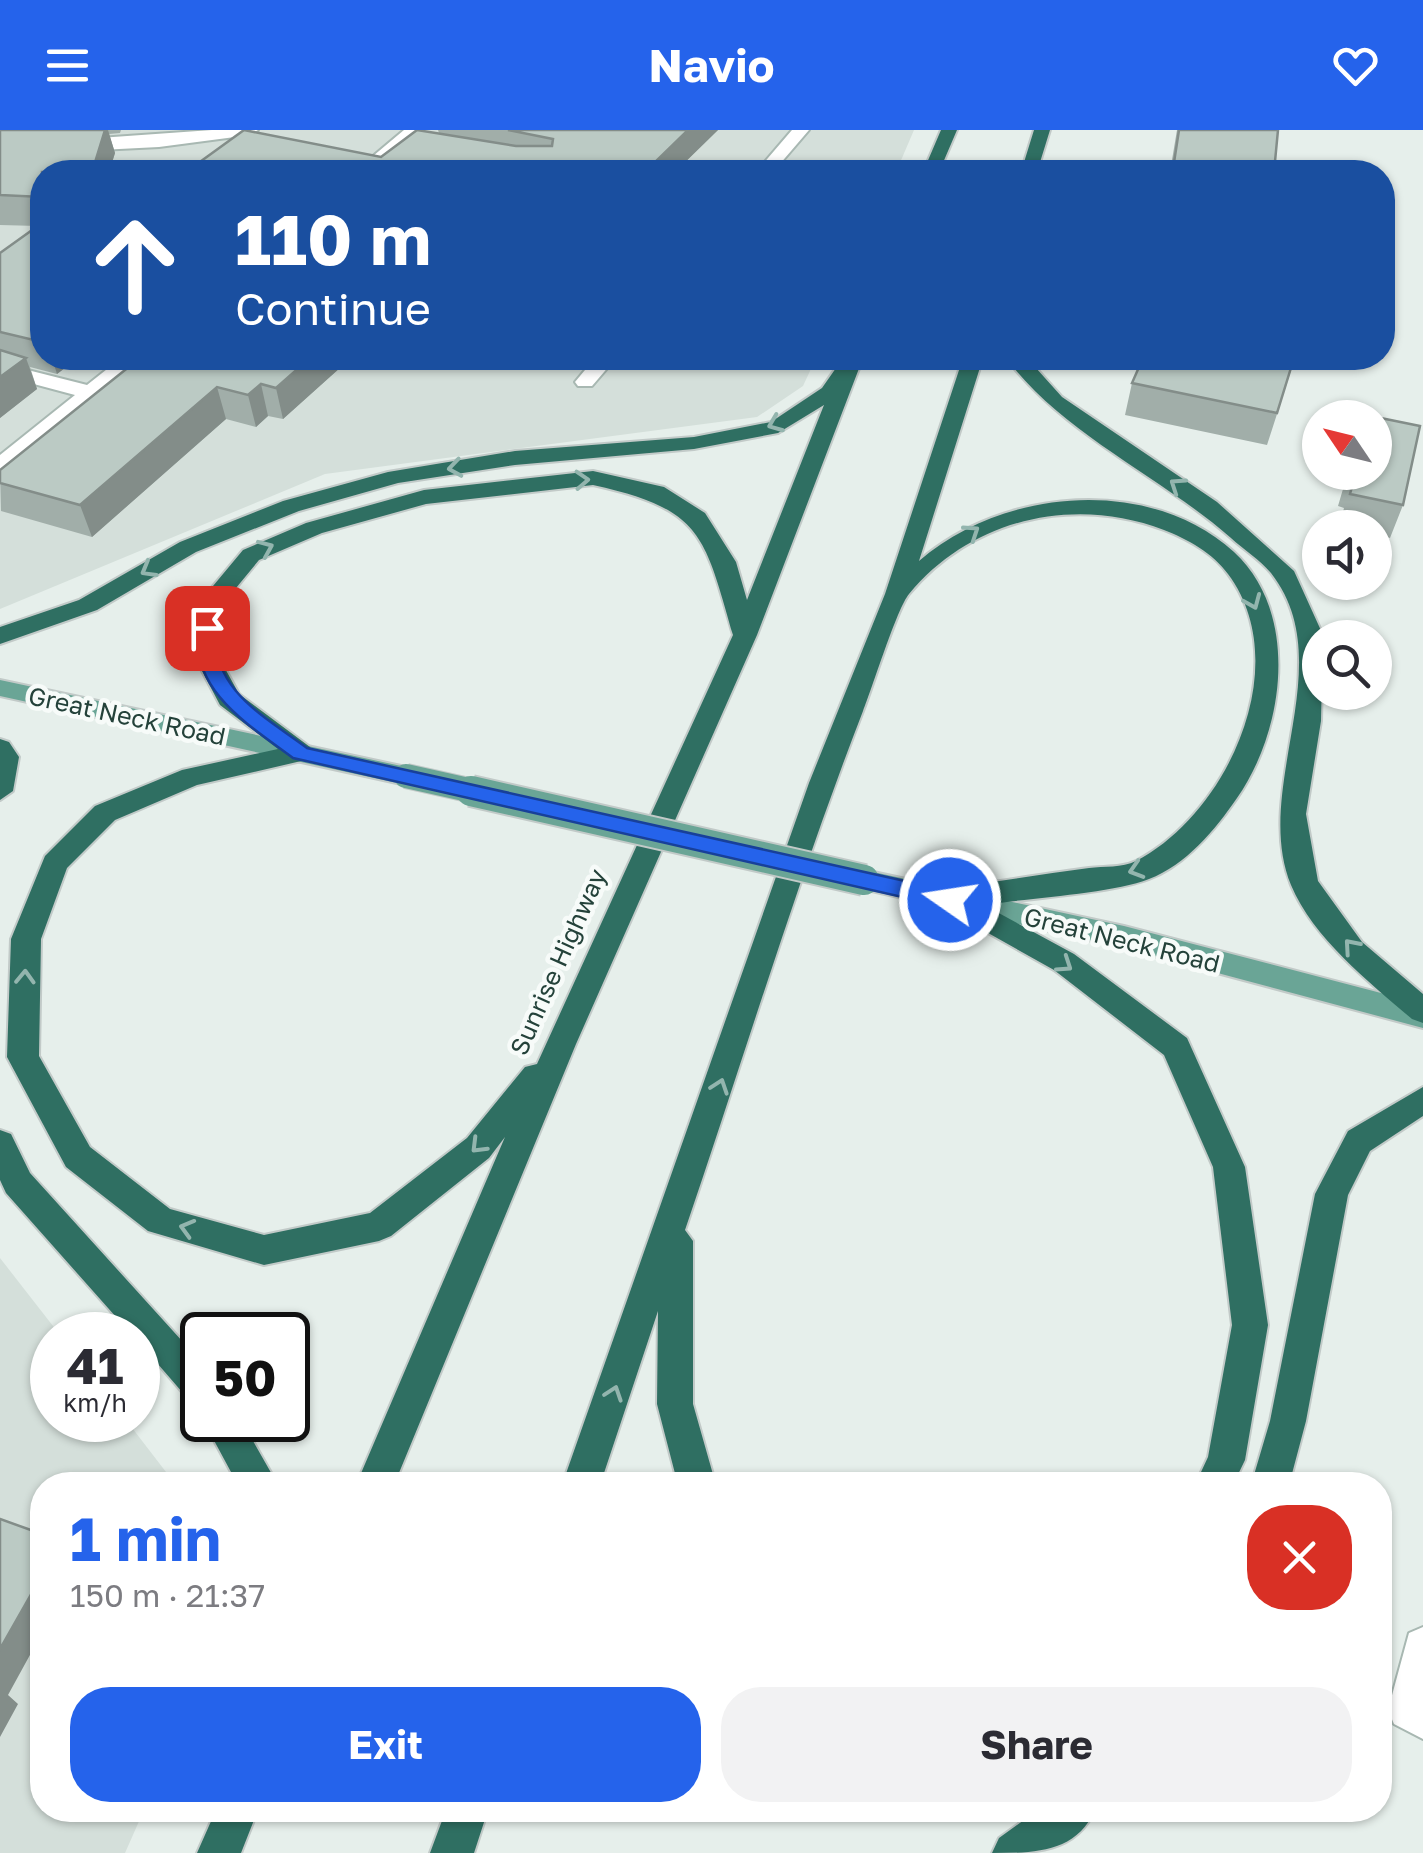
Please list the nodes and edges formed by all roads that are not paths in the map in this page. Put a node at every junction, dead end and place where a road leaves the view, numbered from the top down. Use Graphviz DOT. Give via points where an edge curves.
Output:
graph roads {
  1 [pos="250,130"];
  2 [pos="414,130"];
  3 [pos="801,130"];
  4 [pos="948,130"];
  5 [pos="1042,130"];
  6 [pos="396,146"];
  7 [pos="0,150"];
  8 [pos="420,150"];
  9 [pos="378,160"];
  10 [pos="775,160"];
  11 [pos="936,160"];
  12 [pos="1033,160"];
  13 [pos="0,369"];
  14 [pos="118,370"];
  15 [pos="596,370"];
  16 [pos="844,370"];
  17 [pos="848,370"];
  18 [pos="969,370"];
  19 [pos="1027,370"];
  20 [pos="585,382"];
  21 [pos="90,392"];
  22 [pos="0,466"];
  23 [pos="898,594"];
  24 [pos="746,635"];
  25 [pos="0,636"];
  26 [pos="0,688"];
  27 [pos="0,748"];
  28 [pos="300,754"];
  29 [pos="0,791"];
  30 [pos="950,900"];
  31 [pos="1423,1014"];
  32 [pos="561,1044"];
  33 [pos="1423,1100"];
  34 [pos="0,1144"];
  35 [pos="676,1215"];
  36 [pos="180,1363"];
  37 [pos="234,1442"];
  38 [pos="251,1472"];
  39 [pos="380,1472"];
  40 [pos="587,1472"];
  41 [pos="693,1472"];
  42 [pos="1220,1472"];
  43 [pos="1274,1472"];
  44 [pos="1423,1647"];
  45 [pos="1423,1718"];
  46 [pos="225,1822"];
  47 [pos="232,1822"];
  48 [pos="464,1822"];
  49 [pos="1057,1822"];
  50 [pos="219,1853"];
  51 [pos="452,1853"];
  52 [pos="1014,1853"];
  1 -- 7 [label="street"];
  2 -- 6 [label="street"];
  3 -- 10 [label="street"];
  4 -- 11 [label="highway"];
  5 -- 12 [label="highway"];
  6 -- 8 [label="street"];
  6 -- 9 [label="street"];
  13 -- 21 [label="street"];
  14 -- 21 [label="street"];
  15 -- 20 [label="street"];
  16 -- 25 [label="highway, one-way" via="828,392 778,427 396,477 291,506 188,547 88,605"];
  17 -- 24 [label="highway, Sunrise Highway"];
  18 -- 23 [label="highway"];
  31 -- 19 [label="highway, one-way" via="1352,950 1304,883 1292,814 1308,721 1311,634 1282,570 1209,507 1054,401"];
  21 -- 22 [label="street"];
  23 -- 30 [label="highway, one-way" via="928,563 985,523 1045,505 1114,506 1189,530 1242,575 1264,629 1264,699 1245,771 1205,828 1142,871"];
  35 -- 23 [label="highway, one-way" via="822,783"];
  28 -- 24 [label="highway, one-way" via="229,700 204,652 210,604 251,554 424,497 593,478 656,492 696,518 724,562"];
  24 -- 32 [label="highway, Sunrise Highway"];
  26 -- 28 [label="main road, Great Neck Road"];
  27 -- 29 [label="highway" via="6,757"];
  28 -- 30 [label="main road, Great Neck Road, bridge"];
  32 -- 28 [label="highway, one-way" via="478,1148 379,1226 264,1250 160,1220 78,1156 23,1056 26,939 55,863 105,813 191,776"];
  30 -- 31 [label="main road, Great Neck Road"];
  30 -- 42 [label="highway, one-way" via="1064,962 1176,1048 1184,1064 1229,1167 1250,1325"];
  32 -- 39 [label="highway, Sunrise Highway"];
  33 -- 43 [label="highway" via="1360,1141 1332,1194"];
  34 -- 36 [label="highway" via="18,1183"];
  40 -- 35 [label="highway, one-way"];
  35 -- 41 [label="highway" via="675,1404"];
  37 -- 38 [label="highway"];
  44 -- 45 [label="street" via="1408,1710"];
  46 -- 50 [label="highway"];
  47 -- 50 [label="highway"];
  48 -- 51 [label="highway"];
  49 -- 52 [label="highway"];
}
